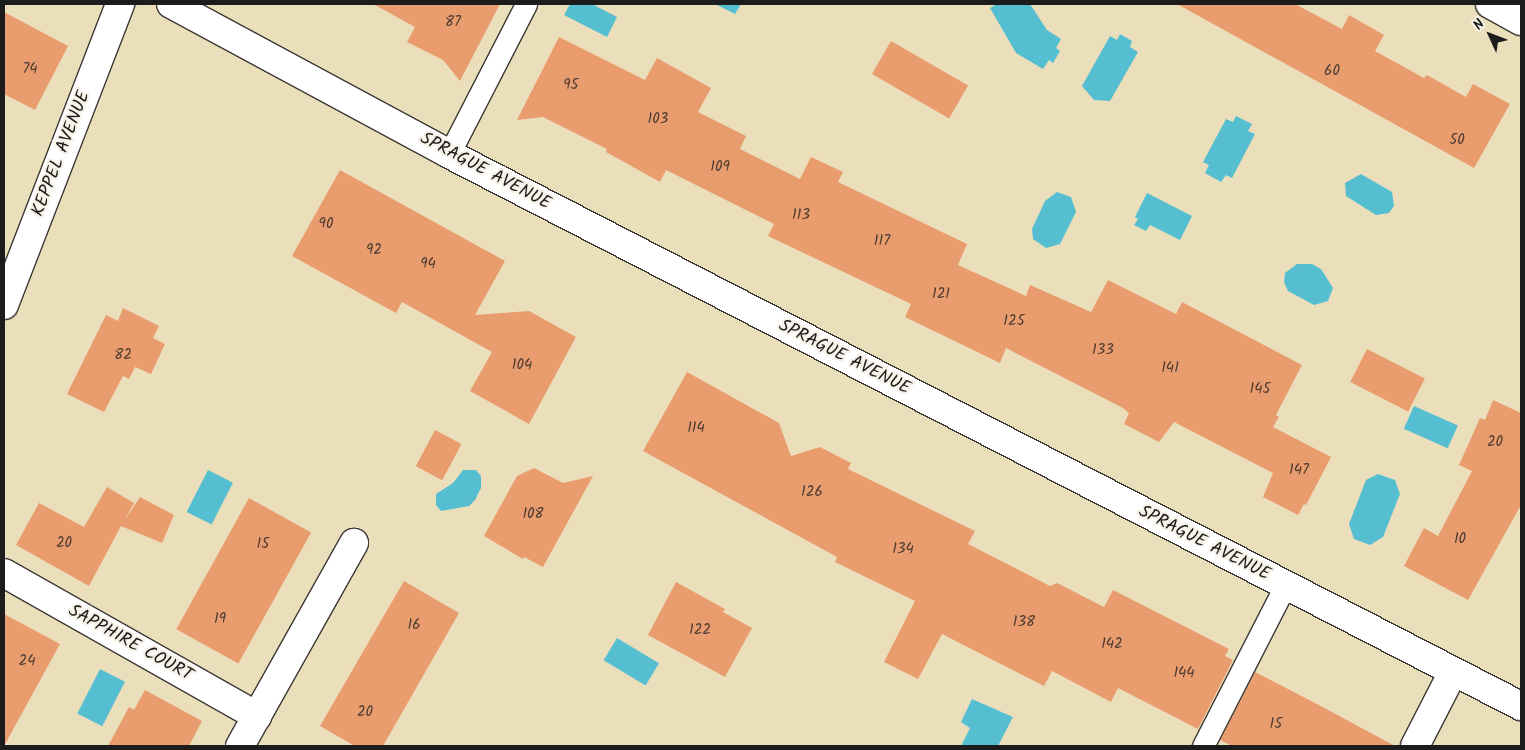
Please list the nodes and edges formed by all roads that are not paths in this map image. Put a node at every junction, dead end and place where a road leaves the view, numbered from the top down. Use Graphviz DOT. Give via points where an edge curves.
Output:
graph roads {
  1 [pos="120,4"];
  2 [pos="171,4"];
  3 [pos="526,4"];
  4 [pos="1490,4"];
  5 [pos="1521,21"];
  6 [pos="448,154"];
  7 [pos="4,305"];
  8 [pos="354,543"];
  9 [pos="4,573"];
  10 [pos="1285,586"];
  11 [pos="1453,672"];
  12 [pos="1519,699"];
  13 [pos="257,716"];
  14 [pos="240,746"];
  15 [pos="1203,746"];
  16 [pos="1415,746"];
  1 -- 7 [label="street, KEPPEL AVENUE"];
  2 -- 6 [label="street, SPRAGUE AVENUE"];
  3 -- 6 [label="lane"];
  4 -- 5 [label="street"];
  6 -- 10 [label="street, SPRAGUE AVENUE"];
  8 -- 13 [label="street"];
  9 -- 13 [label="street, SAPPHIRE COURT"];
  10 -- 11 [label="street, SPRAGUE AVENUE"];
  10 -- 15 [label="lane"];
  11 -- 12 [label="street, SPRAGUE AVENUE"];
  11 -- 16 [label="street"];
  13 -- 14 [label="street"];
}
